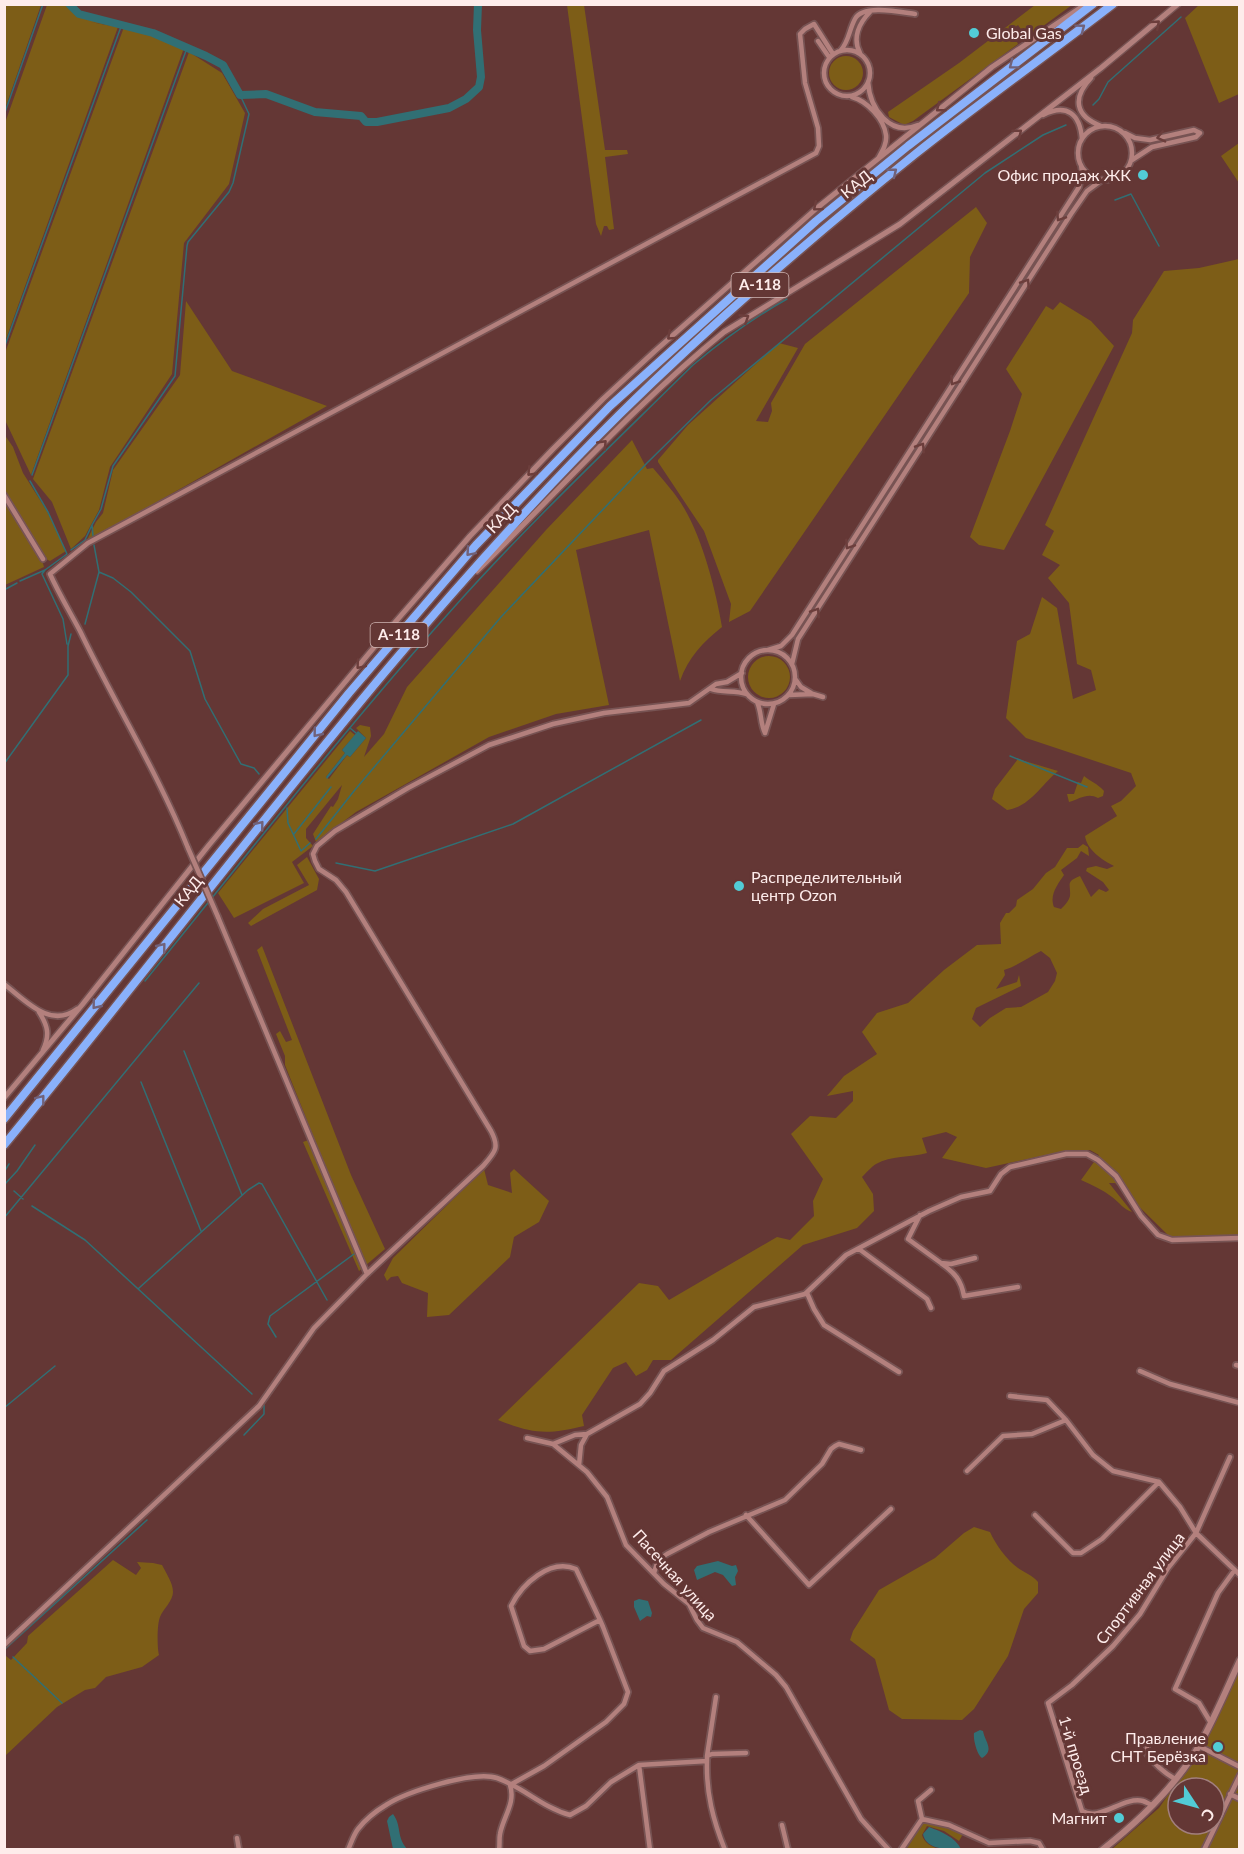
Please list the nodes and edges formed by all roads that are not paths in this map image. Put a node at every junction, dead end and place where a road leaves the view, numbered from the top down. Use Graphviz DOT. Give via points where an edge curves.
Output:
graph roads {
  1 [pos="1086,4"];
  2 [pos="1093,4"];
  3 [pos="1113,4"];
  4 [pos="1178,4"];
  5 [pos="871,11"];
  6 [pos="915,14"];
  7 [pos="818,41"];
  8 [pos="841,50"];
  9 [pos="831,55"];
  10 [pos="862,55"];
  11 [pos="1101,68"];
  12 [pos="868,82"];
  13 [pos="849,96"];
  14 [pos="1035,119"];
  15 [pos="921,124"];
  16 [pos="1101,126"];
  17 [pos="1122,132"];
  18 [pos="1082,139"];
  19 [pos="879,157"];
  20 [pos="1132,160"];
  21 [pos="1081,165"];
  22 [pos="1102,180"];
  23 [pos="4,495"];
  24 [pos="43,559"];
  25 [pos="443,605"];
  26 [pos="768,650"];
  27 [pos="792,664"];
  28 [pos="742,673"];
  29 [pos="796,680"];
  30 [pos="711,689"];
  31 [pos="746,694"];
  32 [pos="813,694"];
  33 [pos="789,695"];
  34 [pos="823,697"];
  35 [pos="757,702"];
  36 [pos="774,704"];
  37 [pos="4,984"];
  38 [pos="82,1005"];
  39 [pos="39,1012"];
  40 [pos="40,1055"];
  41 [pos="4,1098"];
  42 [pos="4,1119"];
  43 [pos="4,1145"];
  44 [pos="920,1215"];
  45 [pos="1239,1239"];
  46 [pos="858,1249"];
  47 [pos="975,1258"];
  48 [pos="941,1263"];
  49 [pos="368,1274"];
  50 [pos="1018,1287"];
  51 [pos="807,1293"];
  52 [pos="931,1308"];
  53 [pos="1140,1371"];
  54 [pos="899,1372"];
  55 [pos="1010,1395"];
  56 [pos="1239,1404"];
  57 [pos="1066,1420"];
  58 [pos="587,1434"];
  59 [pos="526,1438"];
  60 [pos="553,1444"];
  61 [pos="861,1450"];
  62 [pos="1230,1457"];
  63 [pos="579,1465"];
  64 [pos="967,1471"];
  65 [pos="1159,1482"];
  66 [pos="891,1509"];
  67 [pos="746,1515"];
  68 [pos="1035,1515"];
  69 [pos="1196,1533"];
  70 [pos="1234,1571"];
  71 [pos="654,1573"];
  72 [pos="1239,1575"];
  73 [pos="600,1620"];
  74 [pos="4,1645"];
  75 [pos="1239,1660"];
  76 [pos="717,1697"];
  77 [pos="1048,1703"];
  78 [pos="1211,1723"];
  79 [pos="1199,1746"];
  80 [pos="1147,1748"];
  81 [pos="746,1753"];
  82 [pos="707,1759"];
  83 [pos="639,1765"];
  84 [pos="1239,1767"];
  85 [pos="1239,1775"];
  86 [pos="1170,1776"];
  87 [pos="1177,1776"];
  88 [pos="510,1785"];
  89 [pos="1166,1789"];
  90 [pos="931,1790"];
  91 [pos="1230,1794"];
  92 [pos="1239,1798"];
  93 [pos="1152,1805"];
  94 [pos="922,1819"];
  95 [pos="782,1825"];
  96 [pos="237,1838"];
  97 [pos="239,1850"];
  98 [pos="348,1850"];
  99 [pos="499,1850"];
  100 [pos="650,1850"];
  101 [pos="725,1850"];
  102 [pos="788,1850"];
  103 [pos="889,1850"];
  104 [pos="901,1850"];
  105 [pos="1043,1850"];
  106 [pos="1102,1850"];
  107 [pos="1204,1850"];
  1 -- 15 [label="street, one-way" via="992,67"];
  2 -- 42 [label="highway, КАД / А-118, one-way" via="816,221 610,406 476,545 349,693"];
  25 -- 3 [label="highway, КАД / А-118, one-way" via="619,415 724,317 916,154"];
  11 -- 4 [label="street, one-way"];
  5 -- 6 [label="street"];
  5 -- 8 [label="street" via="857,15"];
  5 -- 10 [label="street" via="859,26 857,42"];
  7 -- 9 [label="street"];
  8 -- 9 [label="street"];
  8 -- 10 [label="street"];
  9 -- 13 [label="street" via="824,68 824,81 837,95"];
  9 -- 49 [label="street, bridge" via="814,24 800,34 805,83 818,128 816,153 88,543 50,574 188,848"];
  10 -- 12 [label="street" via="869,68"];
  11 -- 14 [label="street"];
  11 -- 16 [label="street" via="1084,86 1078,102 1084,115"];
  12 -- 13 [label="street" via="857,94"];
  12 -- 15 [label="street" via="871,98 889,123 906,129"];
  13 -- 19 [label="street" via="870,107 884,127 886,141"];
  14 -- 18 [label="street" via="1056,110 1070,112 1078,121"];
  25 -- 14 [label="street, one-way" via="698,353 748,316 900,224"];
  15 -- 19 [label="street"];
  16 -- 17 [label="street"];
  16 -- 18 [label="street"];
  17 -- 20 [label="street" via="1131,145"];
  20 -- 17 [label="street, one-way" via="1152,147 1200,133 1194,130 1142,140"];
  18 -- 21 [label="street" via="1078,156"];
  19 -- 38 [label="street, one-way" via="737,277 603,399 470,536 209,845"];
  20 -- 22 [label="street" via="1124,173"];
  21 -- 22 [label="street" via="1093,178"];
  21 -- 26 [label="street, one-way" via="1079,188 792,635 781,646"];
  27 -- 22 [label="street, one-way" via="798,639 995,331 1087,191"];
  23 -- 24 [label="street"];
  43 -- 25 [label="highway, КАД / А-118, one-way" via="345,718"];
  26 -- 27 [label="street" via="782,654"];
  26 -- 28 [label="street" via="748,659"];
  27 -- 29 [label="street"];
  28 -- 30 [label="street"];
  28 -- 31 [label="street"];
  29 -- 32 [label="street"];
  29 -- 33 [label="street"];
  30 -- 31 [label="street"];
  30 -- 49 [label="street" via="689,703 604,713 553,724 489,745 408,788 317,846 315,861 346,892 496,1145 488,1161"];
  31 -- 35 [label="street"];
  32 -- 33 [label="street"];
  32 -- 34 [label="street"];
  33 -- 36 [label="street"];
  35 -- 36 [label="street"];
  35 -- 36 [label="street" via="765,734"];
  37 -- 39 [label="street"];
  38 -- 39 [label="street" via="58,1017"];
  38 -- 40 [label="street"];
  39 -- 40 [label="street" via="48,1029"];
  40 -- 41 [label="street"];
  44 -- 45 [label="street" via="961,1197 990,1191 1010,1167 1066,1154 1087,1154 1116,1176 1158,1235 1172,1240"];
  44 -- 46 [label="street"];
  44 -- 48 [label="street" via="908,1239"];
  46 -- 51 [label="street" via="846,1255"];
  46 -- 52 [label="street" via="927,1299"];
  47 -- 48 [label="street"];
  48 -- 50 [label="street" via="957,1275 964,1296"];
  49 -- 74 [label="street" via="314,1328 259,1406"];
  51 -- 54 [label="street" via="824,1325"];
  51 -- 58 [label="street" via="754,1307 713,1340 664,1371 640,1404"];
  53 -- 56 [label="street"];
  55 -- 57 [label="street" via="1047,1400"];
  57 -- 64 [label="street" via="1032,1434 1004,1436"];
  57 -- 65 [label="street" via="1094,1455 1113,1471"];
  58 -- 60 [label="street"];
  58 -- 63 [label="street" via="581,1445"];
  59 -- 60 [label="street, Пасечная улица"];
  60 -- 63 [label="street, Пасечная улица"];
  61 -- 67 [label="street" via="835,1446 785,1500"];
  62 -- 69 [label="street, Спортивная улица"];
  63 -- 71 [label="street, Пасечная улица" via="607,1497 626,1545"];
  65 -- 68 [label="street" via="1102,1539 1081,1553 1073,1553"];
  65 -- 69 [label="street"];
  66 -- 67 [label="street" via="809,1586"];
  67 -- 71 [label="street" via="667,1554 658,1560"];
  69 -- 70 [label="street"];
  69 -- 77 [label="street, Спортивная улица" via="1113,1646"];
  70 -- 72 [label="street"];
  70 -- 78 [label="street" via="1218,1593 1175,1689 1199,1703"];
  71 -- 103 [label="street, Пасечная улица" via="689,1604 704,1628 737,1642 776,1674 861,1819"];
  73 -- 73 [label="street" via="543,1649 530,1651 524,1646 511,1606 535,1578 550,1568 566,1565 576,1569"];
  73 -- 88 [label="street" via="628,1692 624,1704 544,1766"];
  75 -- 78 [label="main road"];
  76 -- 82 [label="street"];
  77 -- 93 [label="street, 1-й проезд" via="1082,1811 1091,1814 1135,1801"];
  78 -- 79 [label="main road"];
  79 -- 84 [label="street"];
  79 -- 87 [label="main road"];
  80 -- 86 [label="street" via="1152,1761"];
  81 -- 82 [label="street" via="712,1754"];
  82 -- 83 [label="street"];
  82 -- 101 [label="street" via="710,1807"];
  83 -- 88 [label="street" via="570,1815"];
  83 -- 100 [label="street"];
  85 -- 91 [label="street"];
  88 -- 98 [label="street" via="495,1777 468,1776 402,1796 357,1829"];
  88 -- 99 [label="street" via="511,1803 500,1833"];
  89 -- 93 [label="main road"];
  90 -- 94 [label="street" via="918,1801"];
  91 -- 92 [label="street"];
  91 -- 107 [label="street"];
  93 -- 106 [label="main road"];
  94 -- 104 [label="street"];
  94 -- 105 [label="street" via="949,1825 989,1843 1030,1841 1039,1843"];
  95 -- 102 [label="street"];
  96 -- 97 [label="street"];
}
